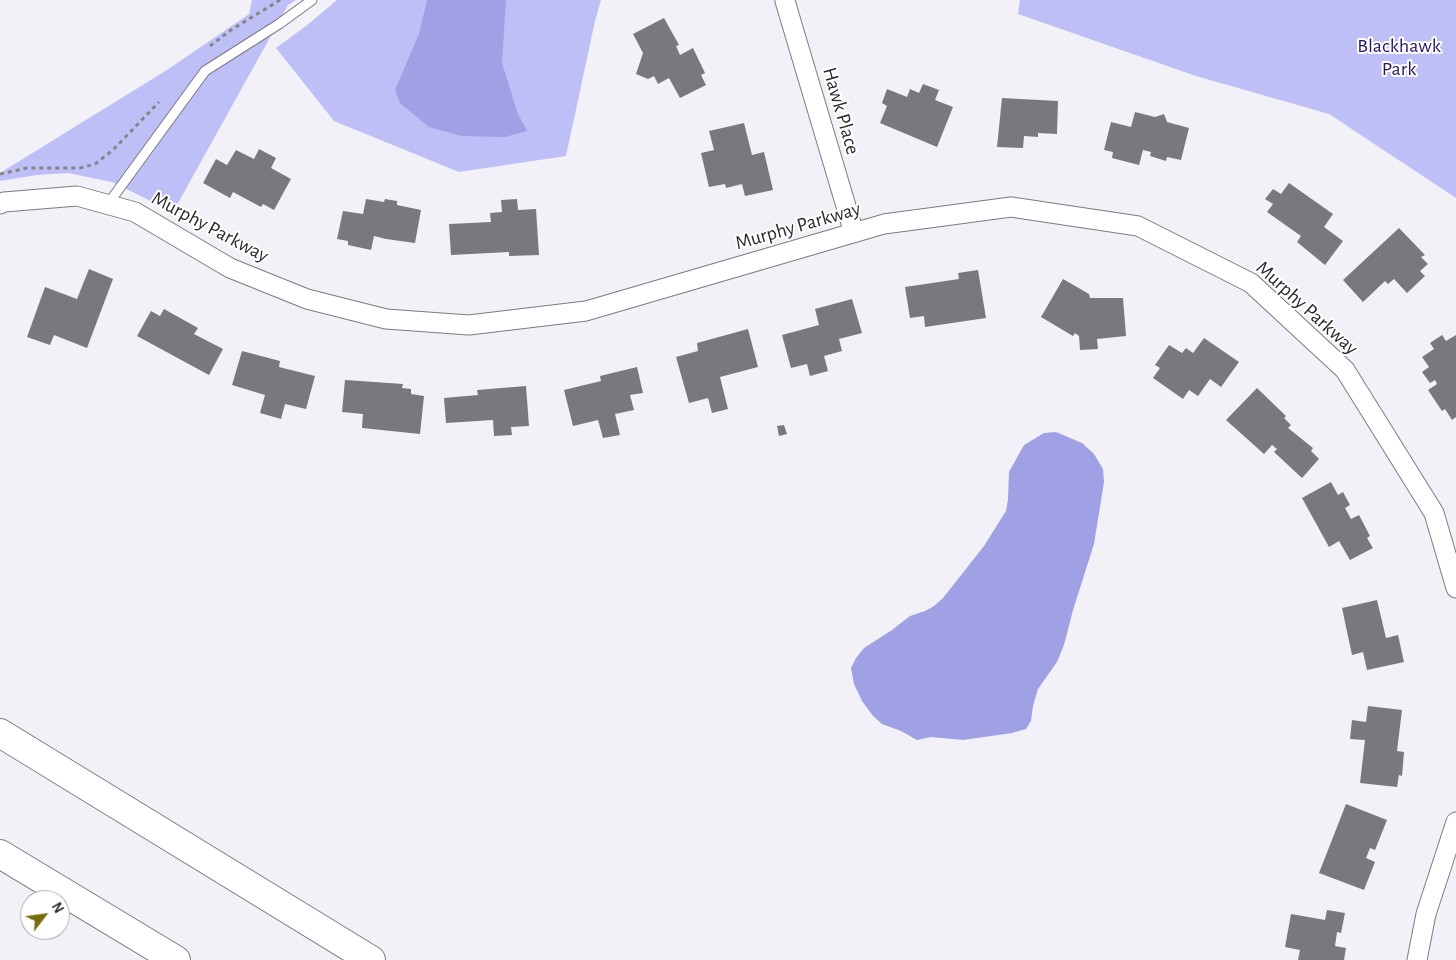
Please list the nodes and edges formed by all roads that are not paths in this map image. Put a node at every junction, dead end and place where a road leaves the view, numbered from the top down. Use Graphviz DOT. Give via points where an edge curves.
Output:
graph roads {
  1 [pos="312,0"];
  2 [pos="785,1"];
  3 [pos="0,204"];
  4 [pos="108,204"];
  5 [pos="854,233"];
  6 [pos="1456,588"];
  7 [pos="0,733"];
  8 [pos="1456,822"];
  9 [pos="0,854"];
  10 [pos="176,960"];
  11 [pos="371,960"];
  12 [pos="1417,960"];
  1 -- 4 [label="lane" via="205,71"];
  2 -- 5 [label="street, Hawk Place"];
  3 -- 4 [label="street, Murphy Parkway" via="77,196"];
  4 -- 5 [label="street, Murphy Parkway" via="135,212 230,268 307,299 386,318 469,325 586,311"];
  5 -- 6 [label="street, Murphy Parkway" via="884,224 1011,207 1138,226 1251,283 1344,370 1434,513"];
  7 -- 11 [label="highway"];
  8 -- 12 [label="street" via="1426,914"];
  9 -- 10 [label="highway"];
}
